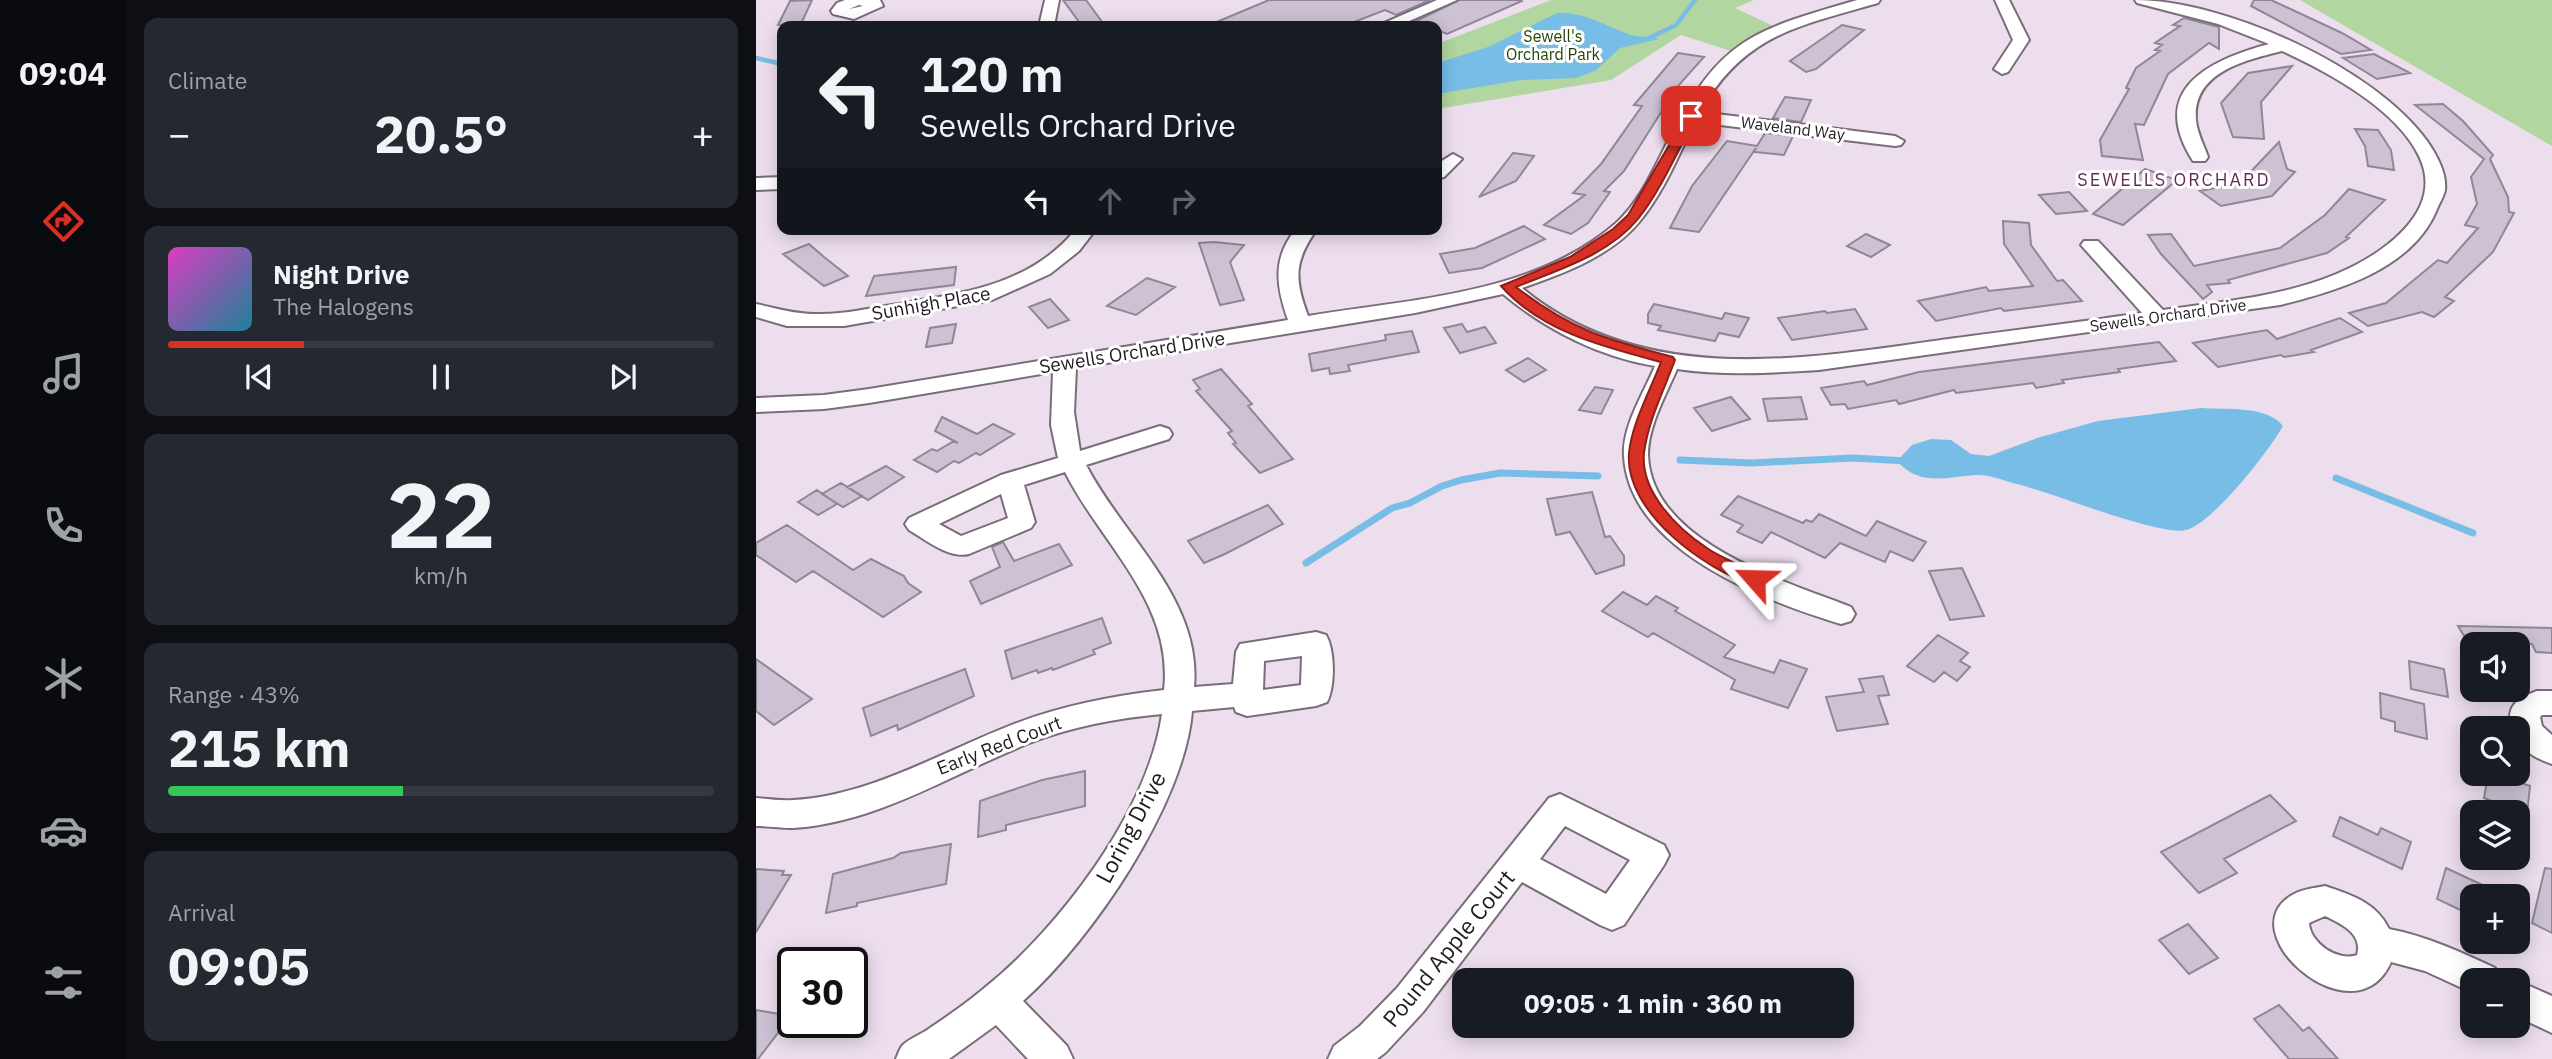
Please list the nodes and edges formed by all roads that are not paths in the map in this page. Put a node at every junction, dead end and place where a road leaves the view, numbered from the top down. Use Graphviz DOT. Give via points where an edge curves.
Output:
graph roads {
  1 [pos="1052,0"];
  2 [pos="1450,0"];
  3 [pos="1873,0"];
  4 [pos="2001,0"];
  5 [pos="2142,0"];
  6 [pos="1047,21"];
  7 [pos="1398,21"];
  8 [pos="2285,46"];
  9 [pos="2002,69"];
  10 [pos="1691,116"];
  11 [pos="1895,141"];
  12 [pos="2199,157"];
  13 [pos="1452,159"];
  14 [pos="1442,168"];
  15 [pos="777,183"];
  16 [pos="756,184"];
  17 [pos="1081,235"];
  18 [pos="1300,235"];
  19 [pos="2091,245"];
  20 [pos="1507,286"];
  21 [pos="756,310"];
  22 [pos="2157,317"];
  23 [pos="1300,324"];
  24 [pos="1669,360"];
  25 [pos="1065,362"];
  26 [pos="756,405"];
  27 [pos="1160,434"];
  28 [pos="1072,461"];
  29 [pos="1010,481"];
  30 [pos="1841,614"];
  31 [pos="1248,694"];
  32 [pos="1180,701"];
  33 [pos="2552,702"];
  34 [pos="2552,751"];
  35 [pos="756,812"];
  36 [pos="1517,863"];
  37 [pos="2377,944"];
  38 [pos="2460,969"];
  39 [pos="998,1001"];
  40 [pos="2530,1004"];
  41 [pos="2552,1014"];
  42 [pos="915,1059"];
  43 [pos="1054,1059"];
  44 [pos="1347,1059"];
  1 -- 6 [label="street"];
  2 -- 7 [label="street"];
  3 -- 10 [label="street, Sewells Orchard Drive" via="1792,24 1752,43 1725,64"];
  4 -- 9 [label="street" via="2021,40"];
  5 -- 8 [label="street, Sewells Orchard Drive" via="2213,18"];
  8 -- 12 [label="street" via="2220,66 2194,86 2188,98 2187,121"];
  8 -- 22 [label="street, Sewells Orchard Drive" via="2371,97 2412,131 2433,163 2436,180 2430,209 2409,239 2360,273 2280,299"];
  10 -- 11 [label="street, Waveland Way"];
  10 -- 20 [label="street, Sewells Orchard Drive" via="1644,200 1618,231 1574,259"];
  13 -- 14 [label="street"];
  15 -- 16 [label="street"];
  17 -- 21 [label="street, Sunhigh Place" via="1042,270 985,296 834,319 787,319"];
  18 -- 23 [label="street" via="1287,260 1286,275"];
  19 -- 22 [label="street"];
  20 -- 23 [label="street, Sewells Orchard Drive"];
  20 -- 24 [label="street, Sewells Orchard Drive" via="1572,330"];
  22 -- 24 [label="street, Sewells Orchard Drive" via="1797,365 1728,367"];
  23 -- 25 [label="street, Sewells Orchard Drive"];
  24 -- 30 [label="street" via="1636,455 1640,477 1660,515 1702,552 1734,571"];
  25 -- 26 [label="street, Sewells Orchard Drive" via="869,396"];
  25 -- 28 [label="street, Loring Drive" via="1062,409"];
  27 -- 28 [label="street"];
  28 -- 29 [label="street"];
  28 -- 32 [label="street, Loring Drive" via="1160,600 1175,634"];
  31 -- 32 [label="street, Early Red Court"];
  32 -- 35 [label="street, Early Red Court" via="1058,720 833,808 794,815"];
  32 -- 39 [label="street, Loring Drive" via="1158,784 1112,866 1082,913 1044,958"];
  33 -- 34 [label="street" via="2525,710 2523,721 2534,738"];
  36 -- 44 [label="street, Pound Apple Court" via="1410,1000"];
  37 -- 38 [label="street" via="2403,947"];
  39 -- 42 [label="street, Loring Drive"];
  39 -- 43 [label="street"];
  40 -- 41 [label="street"];
}
